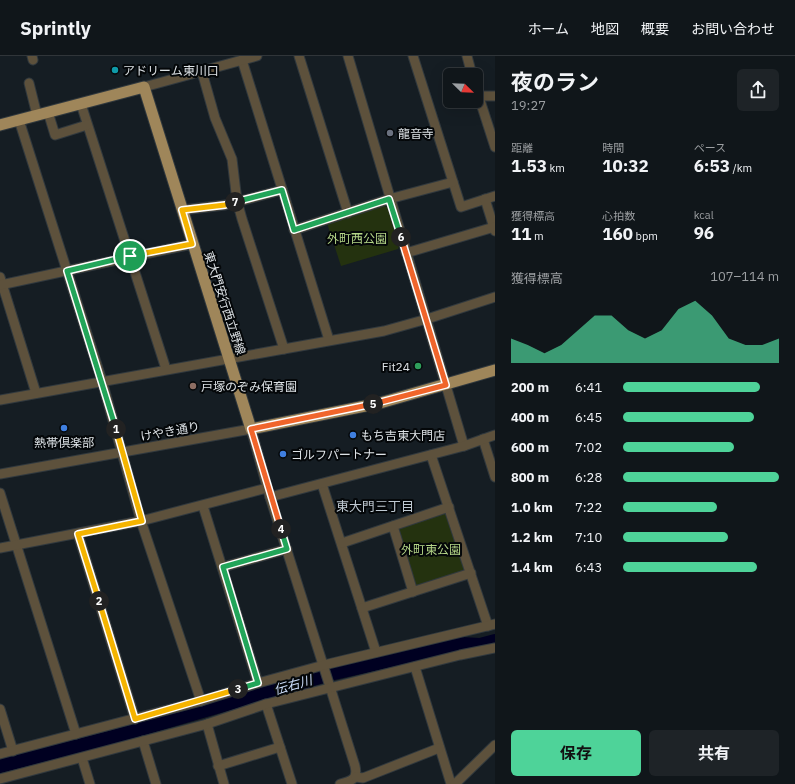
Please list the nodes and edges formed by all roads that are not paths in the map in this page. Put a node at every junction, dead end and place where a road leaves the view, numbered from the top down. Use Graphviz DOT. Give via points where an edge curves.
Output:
graph roads {
  1 [pos="257,56"];
  2 [pos="299,56"];
  3 [pos="348,56"];
  4 [pos="413,56"];
  5 [pos="467,56"];
  6 [pos="242,60"];
  7 [pos="470,68"];
  8 [pos="202,72"];
  9 [pos="30,83"];
  10 [pos="144,87"];
  11 [pos="483,93"];
  12 [pos="495,96"];
  13 [pos="82,104"];
  14 [pos="482,108"];
  15 [pos="43,114"];
  16 [pos="19,120"];
  17 [pos="0,125"];
  18 [pos="87,125"];
  19 [pos="495,147"];
  20 [pos="453,182"];
  21 [pos="282,190"];
  22 [pos="495,196"];
  23 [pos="389,199"];
  24 [pos="485,199"];
  25 [pos="237,201"];
  26 [pos="182,210"];
  27 [pos="348,213"];
  28 [pos="494,229"];
  29 [pos="294,230"];
  30 [pos="192,244"];
  31 [pos="406,253"];
  32 [pos="130,256"];
  33 [pos="67,271"];
  34 [pos="1,282"];
  35 [pos="495,297"];
  36 [pos="427,319"];
  37 [pos="329,340"];
  38 [pos="284,349"];
  39 [pos="229,359"];
  40 [pos="166,369"];
  41 [pos="495,370"];
  42 [pos="102,381"];
  43 [pos="446,385"];
  44 [pos="36,393"];
  45 [pos="0,400"];
  46 [pos="251,429"];
  47 [pos="495,436"];
  48 [pos="483,439"];
  49 [pos="464,446"];
  50 [pos="123,452"];
  51 [pos="431,455"];
  52 [pos="0,474"];
  53 [pos="495,477"];
  54 [pos="322,484"];
  55 [pos="0,493"];
  56 [pos="269,493"];
  57 [pos="203,506"];
  58 [pos="449,507"];
  59 [pos="142,521"];
  60 [pos="393,526"];
  61 [pos="78,534"];
  62 [pos="342,543"];
  63 [pos="16,545"];
  64 [pos="0,548"];
  65 [pos="287,549"];
  66 [pos="223,567"];
  67 [pos="471,573"];
  68 [pos="413,592"];
  69 [pos="362,608"];
  70 [pos="492,625"];
  71 [pos="495,648"];
  72 [pos="376,652"];
  73 [pos="324,667"];
  74 [pos="415,667"];
  75 [pos="258,683"];
  76 [pos="329,684"];
  77 [pos="201,701"];
  78 [pos="266,704"];
  79 [pos="0,709"];
  80 [pos="135,719"];
  81 [pos="207,724"];
  82 [pos="76,734"];
  83 [pos="143,741"];
  84 [pos="495,744"];
  85 [pos="280,747"];
  86 [pos="439,748"];
  87 [pos="13,751"];
  88 [pos="0,754"];
  89 [pos="82,758"];
  90 [pos="218,766"];
  91 [pos="21,774"];
  92 [pos="0,779"];
  93 [pos="361,780"];
  94 [pos="24,784"];
  95 [pos="90,784"];
  96 [pos="156,784"];
  97 [pos="224,784"];
  98 [pos="292,784"];
  99 [pos="340,784"];
  100 [pos="451,784"];
  101 [pos="455,784"];
  1 -- 6 [label="street"];
  2 -- 27 [label="street"];
  3 -- 23 [label="street"];
  4 -- 20 [label="street"];
  5 -- 7 [label="street"];
  6 -- 8 [label="street"];
  6 -- 21 [label="street"];
  8 -- 10 [label="street"];
  8 -- 25 [label="street" via="215,118 232,159"];
  9 -- 15 [label="street"];
  10 -- 13 [label="main road"];
  10 -- 26 [label="main road, 東大門安行西立野線"];
  11 -- 12 [label="street"];
  13 -- 15 [label="main road"];
  13 -- 18 [label="street"];
  14 -- 19 [label="street"];
  15 -- 16 [label="main road"];
  15 -- 18 [label="street" via="55,135"];
  16 -- 17 [label="main road"];
  16 -- 33 [label="street"];
  18 -- 32 [label="street"];
  20 -- 23 [label="street"];
  20 -- 24 [label="street" via="461,207"];
  21 -- 25 [label="street"];
  21 -- 29 [label="street"];
  22 -- 24 [label="street"];
  23 -- 27 [label="street"];
  23 -- 31 [label="street"];
  24 -- 28 [label="street"];
  25 -- 26 [label="street" via="225,205"];
  25 -- 38 [label="street"];
  26 -- 30 [label="main road, 東大門安行西立野線"];
  27 -- 29 [label="street"];
  28 -- 31 [label="street"];
  29 -- 37 [label="street"];
  30 -- 32 [label="street"];
  30 -- 39 [label="main road, 東大門安行西立野線"];
  31 -- 36 [label="street"];
  32 -- 33 [label="street"];
  32 -- 40 [label="street"];
  33 -- 34 [label="street"];
  33 -- 42 [label="street"];
  34 -- 44 [label="street"];
  35 -- 36 [label="street"];
  36 -- 37 [label="street"];
  36 -- 43 [label="street"];
  37 -- 38 [label="street"];
  38 -- 39 [label="street"];
  39 -- 40 [label="street"];
  39 -- 46 [label="main road, 東大門安行西立野線"];
  40 -- 42 [label="street"];
  41 -- 43 [label="main road"];
  42 -- 44 [label="street"];
  42 -- 50 [label="street"];
  43 -- 46 [label="main road" via="380,403"];
  43 -- 49 [label="street"];
  44 -- 45 [label="street"];
  46 -- 50 [label="street, けやき通り"];
  46 -- 56 [label="street"];
  47 -- 48 [label="street"];
  48 -- 49 [label="street"];
  48 -- 53 [label="street"];
  49 -- 51 [label="street"];
  50 -- 52 [label="street, けやき通り"];
  50 -- 59 [label="street"];
  51 -- 54 [label="street"];
  51 -- 58 [label="street"];
  54 -- 56 [label="street"];
  54 -- 62 [label="street"];
  55 -- 63 [label="street"];
  56 -- 57 [label="street"];
  56 -- 65 [label="street"];
  57 -- 59 [label="street"];
  57 -- 66 [label="street"];
  58 -- 60 [label="street"];
  58 -- 67 [label="street"];
  59 -- 61 [label="street"];
  59 -- 77 [label="street"];
  60 -- 62 [label="street"];
  60 -- 68 [label="street"];
  61 -- 63 [label="street"];
  61 -- 80 [label="street"];
  62 -- 69 [label="street"];
  63 -- 64 [label="street"];
  63 -- 82 [label="street"];
  65 -- 66 [label="street"];
  65 -- 73 [label="street"];
  66 -- 75 [label="street"];
  67 -- 68 [label="street"];
  67 -- 70 [label="street"];
  68 -- 69 [label="street"];
  69 -- 72 [label="street"];
  70 -- 72 [label="street"];
  71 -- 74 [label="street"];
  72 -- 73 [label="street"];
  73 -- 75 [label="street"];
  73 -- 76 [label="street"];
  74 -- 76 [label="street"];
  74 -- 86 [label="street"];
  75 -- 77 [label="street"];
  76 -- 78 [label="street"];
  76 -- 93 [label="street"];
  77 -- 80 [label="street"];
  78 -- 81 [label="street"];
  78 -- 85 [label="street"];
  79 -- 87 [label="street"];
  80 -- 82 [label="street"];
  81 -- 83 [label="street"];
  81 -- 90 [label="street"];
  82 -- 87 [label="street"];
  83 -- 89 [label="street"];
  83 -- 96 [label="street"];
  84 -- 101 [label="street"];
  85 -- 90 [label="street"];
  85 -- 98 [label="street"];
  86 -- 93 [label="street"];
  86 -- 100 [label="street"];
  87 -- 88 [label="street"];
  89 -- 91 [label="street"];
  89 -- 95 [label="street"];
  90 -- 97 [label="street"];
  91 -- 92 [label="street"];
  91 -- 94 [label="street"];
  93 -- 99 [label="street"];
}
